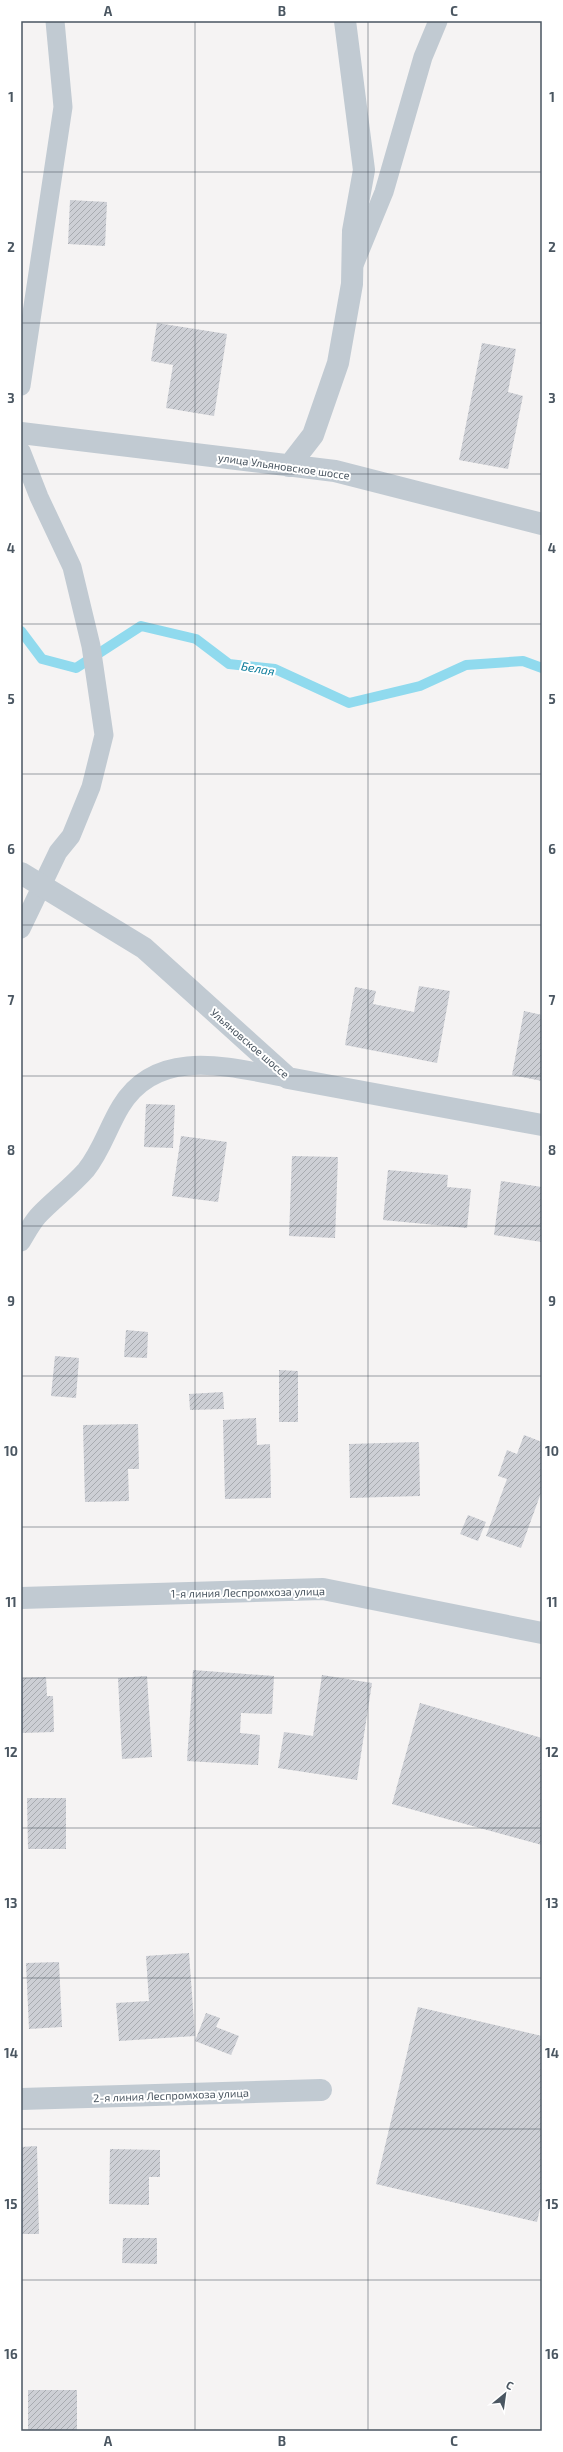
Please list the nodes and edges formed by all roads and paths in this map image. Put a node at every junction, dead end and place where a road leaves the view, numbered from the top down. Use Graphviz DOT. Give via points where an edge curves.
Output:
graph roads {
  1 [pos="55,21"];
  2 [pos="345,21"];
  3 [pos="438,21"];
  4 [pos="352,271"];
  5 [pos="21,386"];
  6 [pos="21,433"];
  7 [pos="21,451"];
  8 [pos="289,466"];
  9 [pos="542,524"];
  10 [pos="21,873"];
  11 [pos="42,886"];
  12 [pos="21,930"];
  13 [pos="288,1078"];
  14 [pos="542,1124"];
  15 [pos="21,1242"];
  16 [pos="21,1598"];
  17 [pos="542,1633"];
  18 [pos="321,2090"];
  19 [pos="21,2099"];
  1 -- 5 [label="lane" via="64,107"];
  2 -- 4 [label="street" via="364,170 353,231"];
  3 -- 4 [label="lane" via="423,57 384,192"];
  4 -- 8 [label="street" via="338,363 314,434"];
  6 -- 8 [label="street, улица Ульяновское шоссе"];
  7 -- 11 [label="lane" via="72,568 91,646 104,735 91,787 71,836 58,852"];
  8 -- 9 [label="street, улица Ульяновское шоссе" via="335,471"];
  10 -- 11 [label="street, Ульяновское шоссе"];
  11 -- 12 [label="lane"];
  11 -- 13 [label="street, Ульяновское шоссе" via="144,948"];
  13 -- 14 [label="street, Ульяновское шоссе"];
  13 -- 15 [label="lane" via="212,1064 168,1068 141,1085 122,1105 104,1144 86,1170 37,1217"];
  16 -- 17 [label="street, 1-я линия Леспромхоза улица" via="323,1589"];
  18 -- 19 [label="street, 2-я линия Леспромхоза улица"];
}
